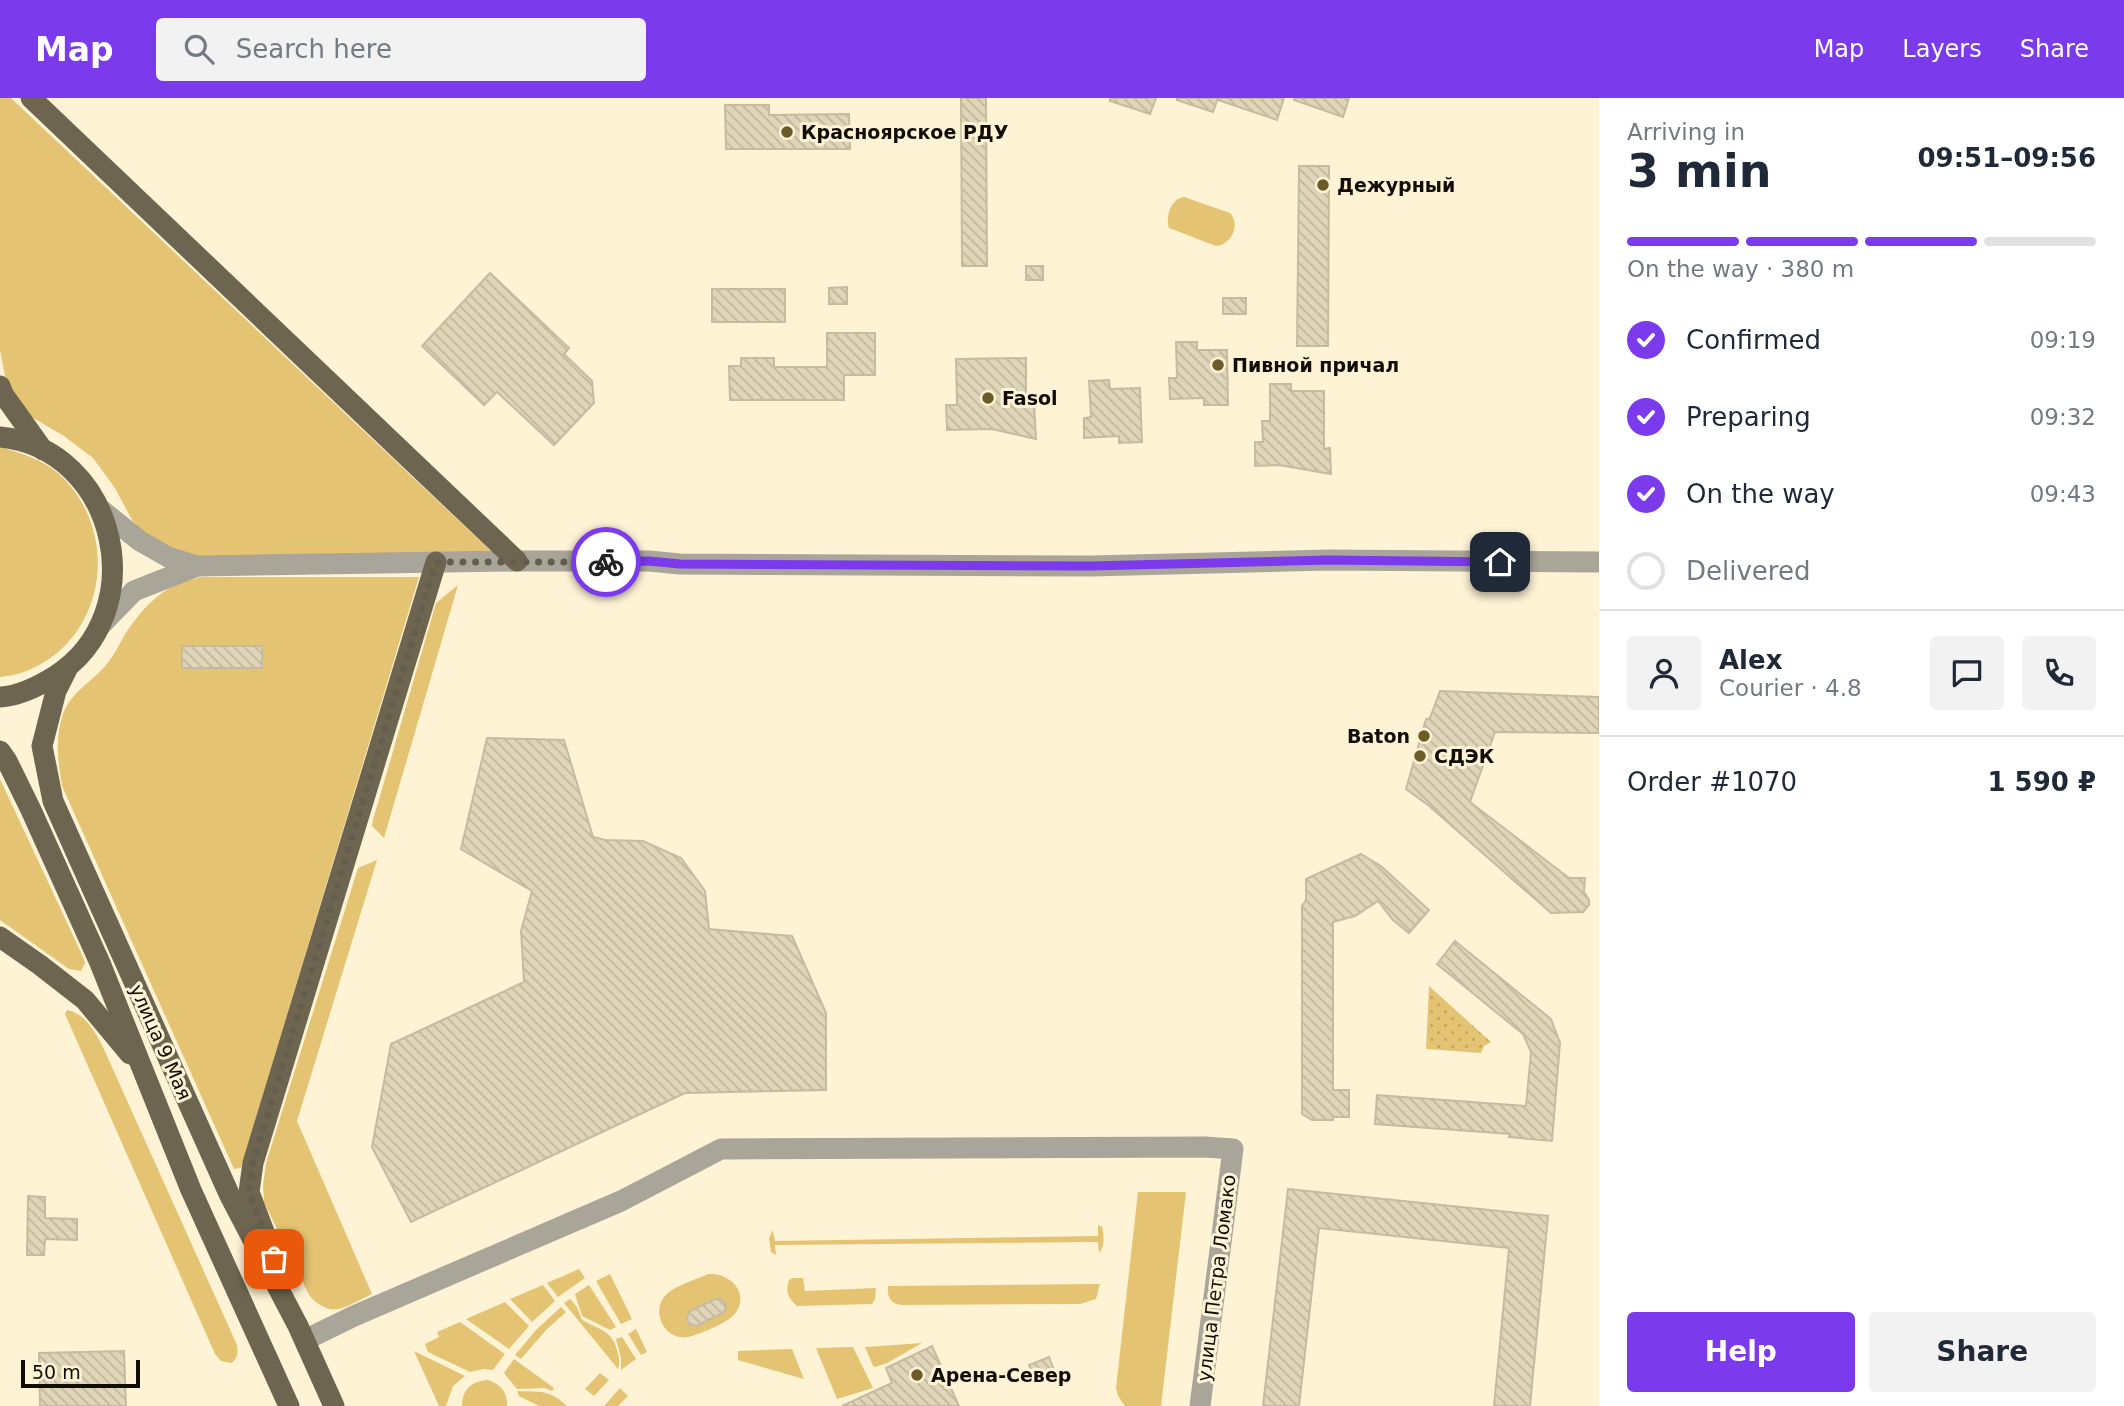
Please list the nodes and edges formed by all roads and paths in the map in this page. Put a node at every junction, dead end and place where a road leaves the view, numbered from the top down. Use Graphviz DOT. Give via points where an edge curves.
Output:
graph roads {
  1 [pos="31,98"];
  2 [pos="0,386"];
  3 [pos="0,437"];
  4 [pos="43,450"];
  5 [pos="100,509"];
  6 [pos="517,561"];
  7 [pos="436,562"];
  8 [pos="1599,562"];
  9 [pos="197,566"];
  10 [pos="99,627"];
  11 [pos="68,667"];
  12 [pos="0,697"];
  13 [pos="0,751"];
  14 [pos="0,937"];
  15 [pos="142,1068"];
  16 [pos="302,1333"];
  17 [pos="289,1406"];
  18 [pos="334,1406"];
  19 [pos="1200,1406"];
  1 -- 6 [label="main road"];
  2 -- 4 [label="main road"];
  3 -- 4 [label="main road"];
  4 -- 5 [label="main road" via="86,485"];
  5 -- 9 [label="street" via="140,541"];
  5 -- 10 [label="main road" via="114,568 110,598"];
  6 -- 7 [label="street"];
  6 -- 8 [label="street" via="888,566 1328,560"];
  7 -- 9 [label="street"];
  7 -- 16 [label="main road" via="253,1163 249,1192"];
  9 -- 10 [label="street" via="134,591"];
  10 -- 11 [label="main road"];
  11 -- 12 [label="main road" via="38,687"];
  11 -- 16 [label="main road, улица 9 Мая" via="56,691 42,746 53,801 230,1196"];
  13 -- 15 [label="main road, улица 9 Мая" via="100,962"];
  14 -- 15 [label="main road" via="85,1000"];
  15 -- 17 [label="main road, улица 9 Мая"];
  16 -- 18 [label="main road, улица 9 Мая"];
  16 -- 19 [label="street, улица Петра Ломако" via="354,1316 621,1201 721,1149 1233,1149"];
}
